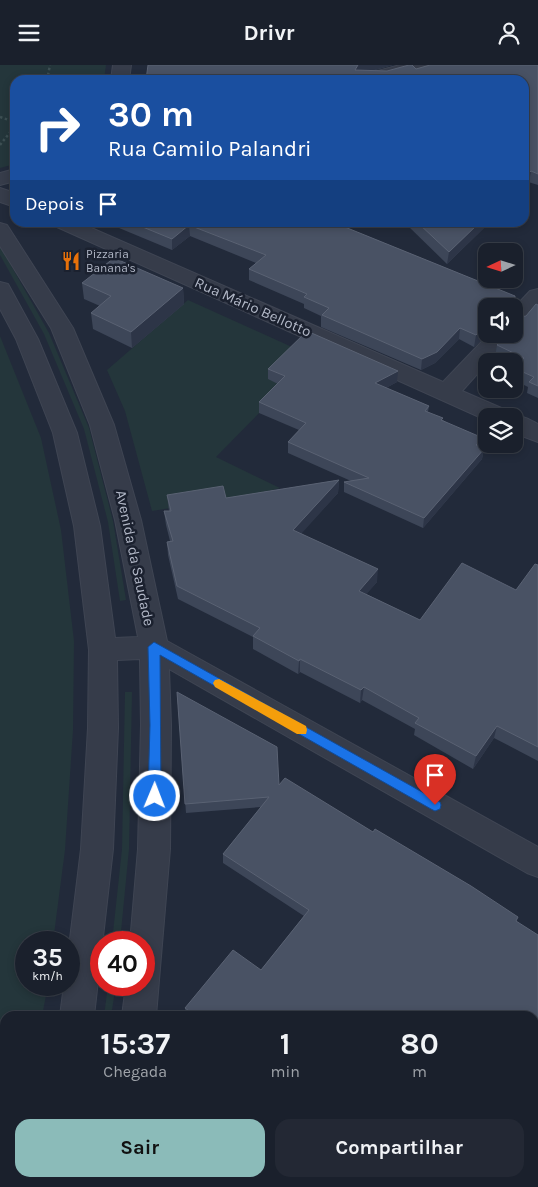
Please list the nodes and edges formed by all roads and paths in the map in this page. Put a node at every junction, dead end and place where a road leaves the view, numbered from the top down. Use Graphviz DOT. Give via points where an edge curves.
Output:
graph roads {
  1 [pos="421,65"];
  2 [pos="384,75"];
  3 [pos="10,132"];
  4 [pos="0,145"];
  5 [pos="73,227"];
  6 [pos="0,229"];
  7 [pos="0,289"];
  8 [pos="538,296"];
  9 [pos="523,312"];
  10 [pos="493,343"];
  11 [pos="446,393"];
  12 [pos="480,408"];
  13 [pos="523,427"];
  14 [pos="538,434"];
  15 [pos="154,647"];
  16 [pos="103,650"];
  17 [pos="538,863"];
  18 [pos="147,931"];
  19 [pos="142,996"];
  20 [pos="78,1011"];
  21 [pos="140,1011"];
  1 -- 2 [label="street"];
  3 -- 4 [label="path"];
  5 -- 11 [label="street, Rua Mário Bellotto"];
  6 -- 15 [label="street, Avenida da Saudade" via="62,329 102,425 128,520"];
  7 -- 16 [label="street" via="27,339 65,433 87,526"];
  8 -- 9 [label="street"];
  10 -- 11 [label="street"];
  11 -- 12 [label="street, Rua Mário Bellotto"];
  13 -- 14 [label="street"];
  15 -- 16 [label="street"];
  15 -- 17 [label="street"];
  15 -- 18 [label="street, Avenida da Saudade" via="154,849"];
  16 -- 20 [label="street" via="97,849"];
  19 -- 21 [label="street"];
}
